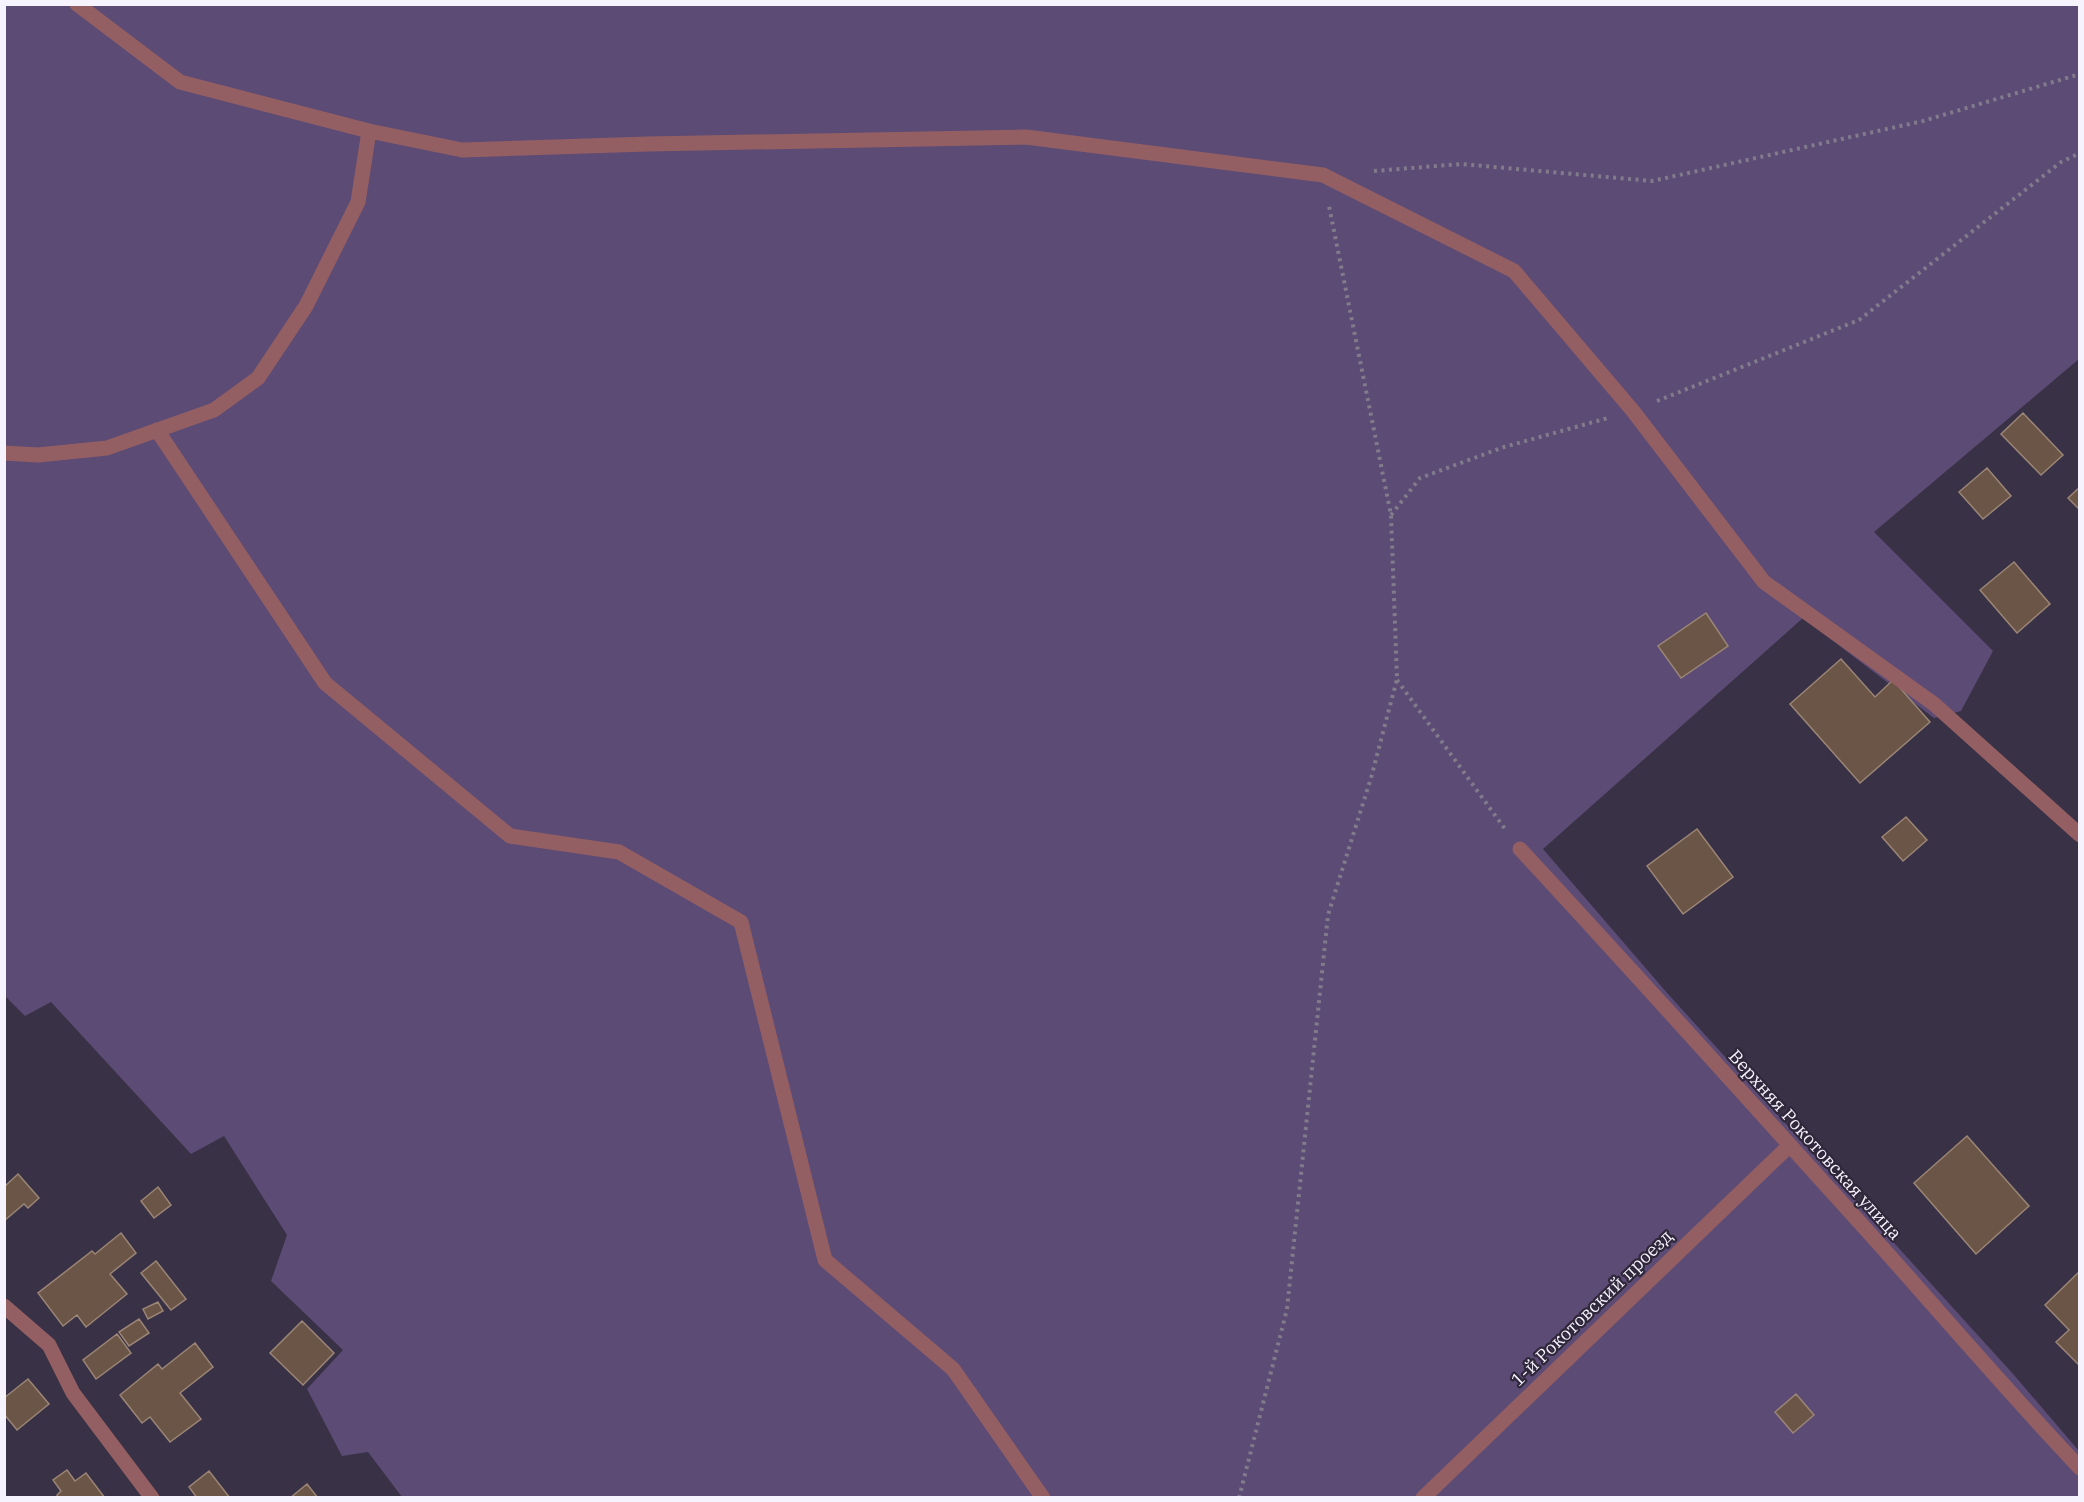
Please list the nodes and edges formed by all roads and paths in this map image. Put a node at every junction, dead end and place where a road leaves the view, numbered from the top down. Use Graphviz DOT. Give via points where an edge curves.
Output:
graph roads {
  1 [pos="77,4"];
  2 [pos="2079,74"];
  3 [pos="369,131"];
  4 [pos="2079,153"];
  5 [pos="1369,171"];
  6 [pos="1323,175"];
  7 [pos="1633,411"];
  8 [pos="157,430"];
  9 [pos="4,453"];
  10 [pos="1391,515"];
  11 [pos="1397,680"];
  12 [pos="2079,835"];
  13 [pos="1520,849"];
  14 [pos="1789,1146"];
  15 [pos="4,1306"];
  16 [pos="2079,1468"];
  17 [pos="152,1497"];
  18 [pos="1043,1497"];
  19 [pos="1239,1497"];
  20 [pos="1423,1497"];
  1 -- 3 [label="street" via="180,82"];
  2 -- 5 [label="path" via="1923,121 1652,181 1461,164"];
  3 -- 6 [label="street" via="462,150 1026,137"];
  3 -- 8 [label="street" via="358,202 306,306 258,378 214,410"];
  4 -- 7 [label="path" via="2061,162 1859,320"];
  6 -- 7 [label="street" via="1514,271"];
  6 -- 10 [label="path"];
  7 -- 10 [label="path" via="1504,447 1420,478"];
  7 -- 12 [label="street" via="1764,582 1934,704"];
  8 -- 9 [label="street" via="107,448 38,455"];
  8 -- 18 [label="street" via="325,683 510,836 619,852 741,922 825,1260 953,1369"];
  10 -- 11 [label="path"];
  11 -- 13 [label="path"];
  11 -- 19 [label="path" via="1328,915 1287,1310"];
  13 -- 14 [label="street, Верхняя Рокотовская улица"];
  14 -- 16 [label="street, Верхняя Рокотовская улица"];
  14 -- 20 [label="street, 1-й Рокотовский проезд"];
  15 -- 17 [label="street" via="49,1345 73,1393"];
}
